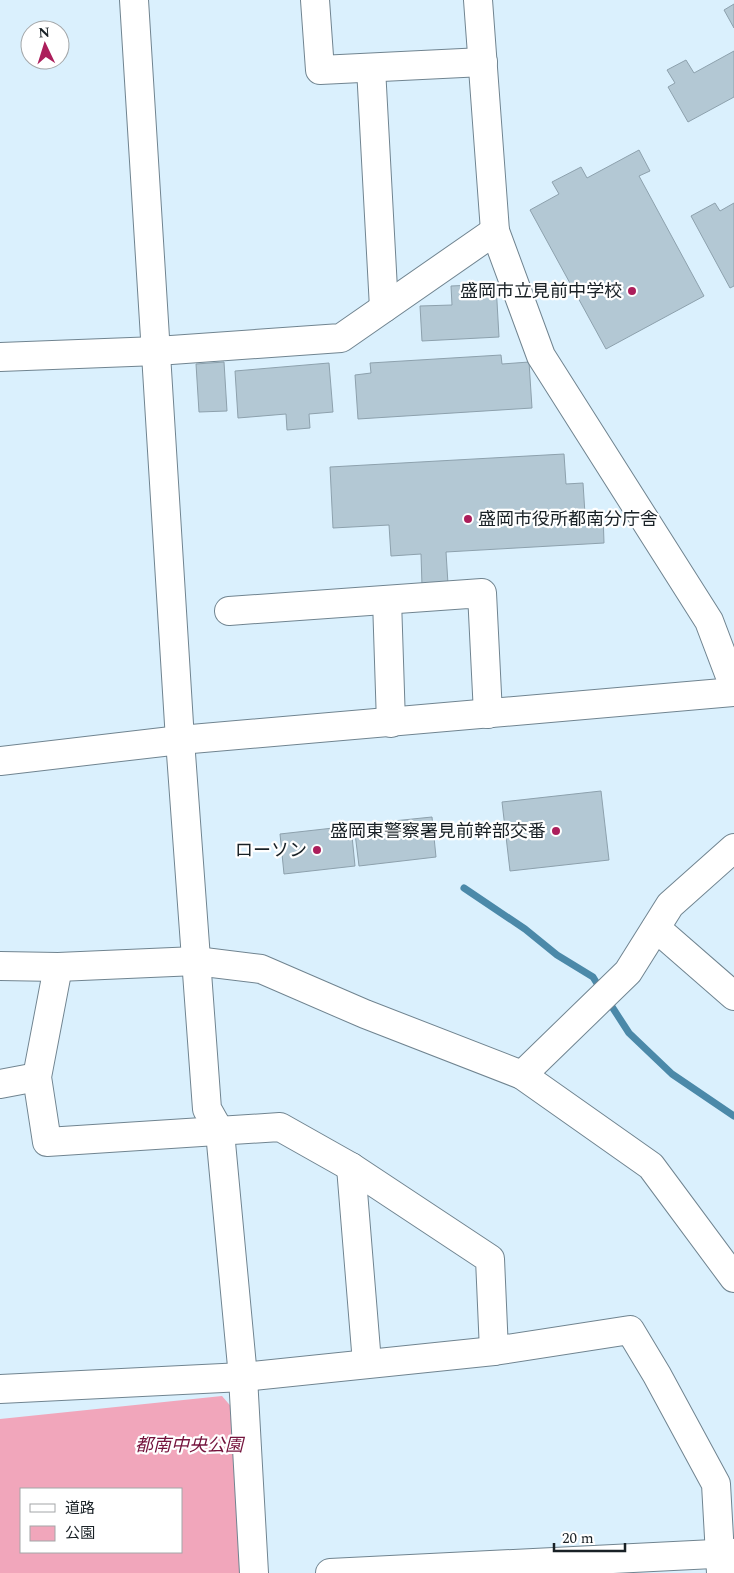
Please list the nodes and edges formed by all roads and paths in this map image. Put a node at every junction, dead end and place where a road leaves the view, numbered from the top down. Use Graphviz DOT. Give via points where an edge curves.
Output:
graph roads {
  1 [pos="134,0"];
  2 [pos="315,0"];
  3 [pos="478,0"];
  4 [pos="483,62"];
  5 [pos="371,68"];
  6 [pos="495,231"];
  7 [pos="384,308"];
  8 [pos="157,351"];
  9 [pos="0,357"];
  10 [pos="387,600"];
  11 [pos="229,611"];
  12 [pos="734,687"];
  13 [pos="734,692"];
  14 [pos="488,714"];
  15 [pos="391,722"];
  16 [pos="180,740"];
  17 [pos="0,761"];
  18 [pos="734,848"];
  19 [pos="656,928"];
  20 [pos="196,961"];
  21 [pos="0,966"];
  22 [pos="58,968"];
  23 [pos="734,996"];
  24 [pos="522,1075"];
  25 [pos="37,1077"];
  26 [pos="0,1084"];
  27 [pos="220,1132"];
  28 [pos="351,1167"];
  29 [pos="734,1278"];
  30 [pos="494,1350"];
  31 [pos="366,1363"];
  32 [pos="243,1377"];
  33 [pos="0,1388"];
  34 [pos="724,1560"];
  35 [pos="377,1572"];
  36 [pos="254,1573"];
  37 [pos="330,1573"];
  1 -- 8 [label="street"];
  2 -- 5 [label="street" via="320,70"];
  3 -- 4 [label="street"];
  4 -- 5 [label="street"];
  4 -- 6 [label="street"];
  5 -- 7 [label="street"];
  6 -- 7 [label="street"];
  6 -- 12 [label="street" via="542,356 709,621"];
  7 -- 8 [label="street" via="341,338"];
  8 -- 9 [label="street"];
  8 -- 16 [label="street"];
  10 -- 11 [label="street"];
  10 -- 14 [label="street" via="482,593"];
  10 -- 15 [label="street"];
  13 -- 14 [label="street"];
  14 -- 15 [label="street"];
  15 -- 16 [label="street"];
  16 -- 17 [label="street"];
  16 -- 20 [label="street"];
  18 -- 19 [label="street" via="670,905"];
  19 -- 23 [label="street"];
  19 -- 24 [label="street" via="628,972"];
  20 -- 22 [label="street"];
  20 -- 24 [label="street" via="261,969 365,1014"];
  20 -- 27 [label="street" via="207,1109"];
  21 -- 22 [label="street"];
  22 -- 25 [label="street"];
  24 -- 29 [label="street" via="652,1166"];
  25 -- 26 [label="street"];
  25 -- 27 [label="street" via="47,1142"];
  27 -- 28 [label="street" via="280,1127"];
  27 -- 32 [label="street"];
  28 -- 30 [label="street" via="490,1258"];
  28 -- 31 [label="street"];
  30 -- 31 [label="street"];
  30 -- 34 [label="street" via="630,1330 716,1484"];
  31 -- 32 [label="street"];
  32 -- 33 [label="street"];
  32 -- 36 [label="street"];
  34 -- 35 [label="street"];
  35 -- 37 [label="street"];
}
